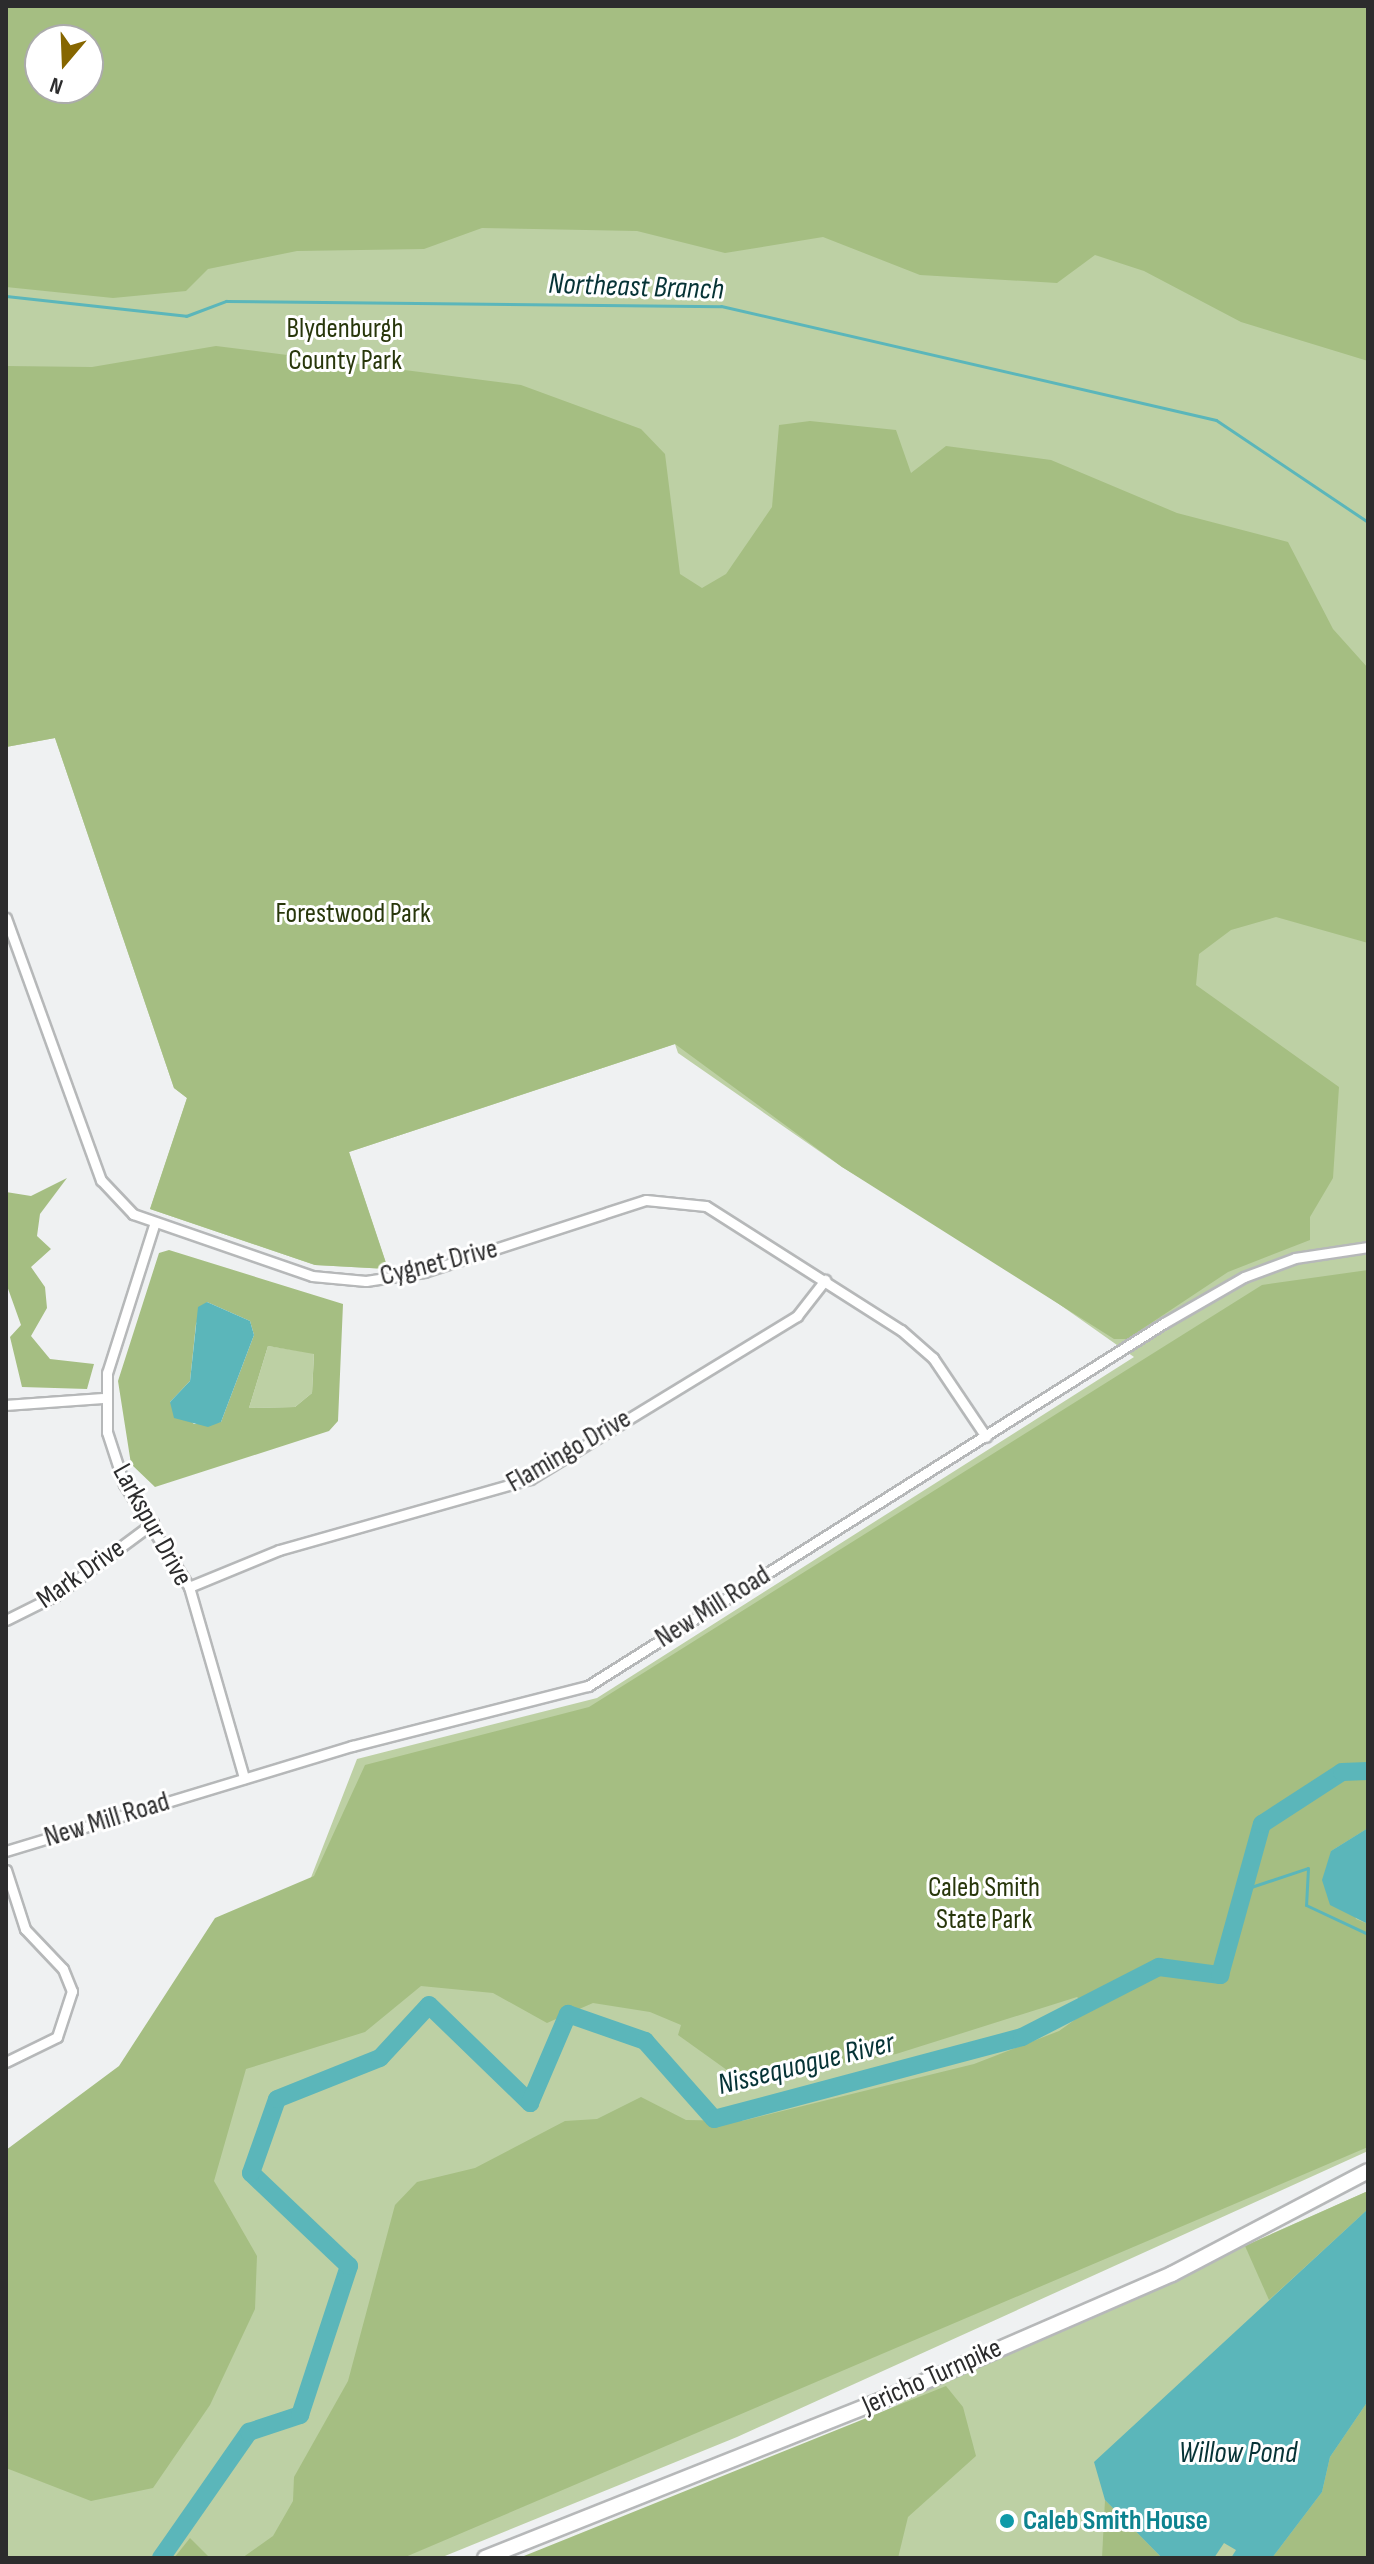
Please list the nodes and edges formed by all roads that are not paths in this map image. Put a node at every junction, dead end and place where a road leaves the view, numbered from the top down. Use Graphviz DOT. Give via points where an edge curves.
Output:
graph roads {
  1 [pos="6,918"];
  2 [pos="154,1225"];
  3 [pos="1368,1247"];
  4 [pos="825,1280"];
  5 [pos="102,1398"];
  6 [pos="6,1405"];
  7 [pos="986,1437"];
  8 [pos="153,1523"];
  9 [pos="189,1587"];
  10 [pos="6,1620"];
  11 [pos="244,1778"];
  12 [pos="6,1851"];
  13 [pos="6,1870"];
  14 [pos="6,2062"];
  15 [pos="1368,2171"];
  16 [pos="485,2558"];
  1 -- 2 [label="street, Cygnet Drive" via="101,1180 114,1200"];
  2 -- 4 [label="street, Cygnet Drive" via="312,1276 366,1281 424,1272 646,1200 679,1200 730,1218"];
  2 -- 5 [label="street, Larkspur Drive"];
  3 -- 7 [label="street, New Mill Road" via="1295,1258 1244,1277"];
  4 -- 7 [label="street, Cygnet Drive" via="933,1358"];
  4 -- 9 [label="street, Flamingo Drive" via="797,1316 530,1479 279,1550"];
  5 -- 6 [label="street"];
  5 -- 8 [label="street, Larkspur Drive" via="115,1466"];
  7 -- 11 [label="street, New Mill Road" via="588,1686"];
  8 -- 9 [label="street, Larkspur Drive"];
  8 -- 10 [label="street, Mark Drive" via="56,1595"];
  9 -- 11 [label="street, Larkspur Drive"];
  11 -- 12 [label="street, New Mill Road"];
  13 -- 14 [label="street" via="25,1929 63,1969 72,1991 57,2037"];
  15 -- 16 [label="main road, Jericho Turnpike" via="1172,2274 880,2401"];
}
